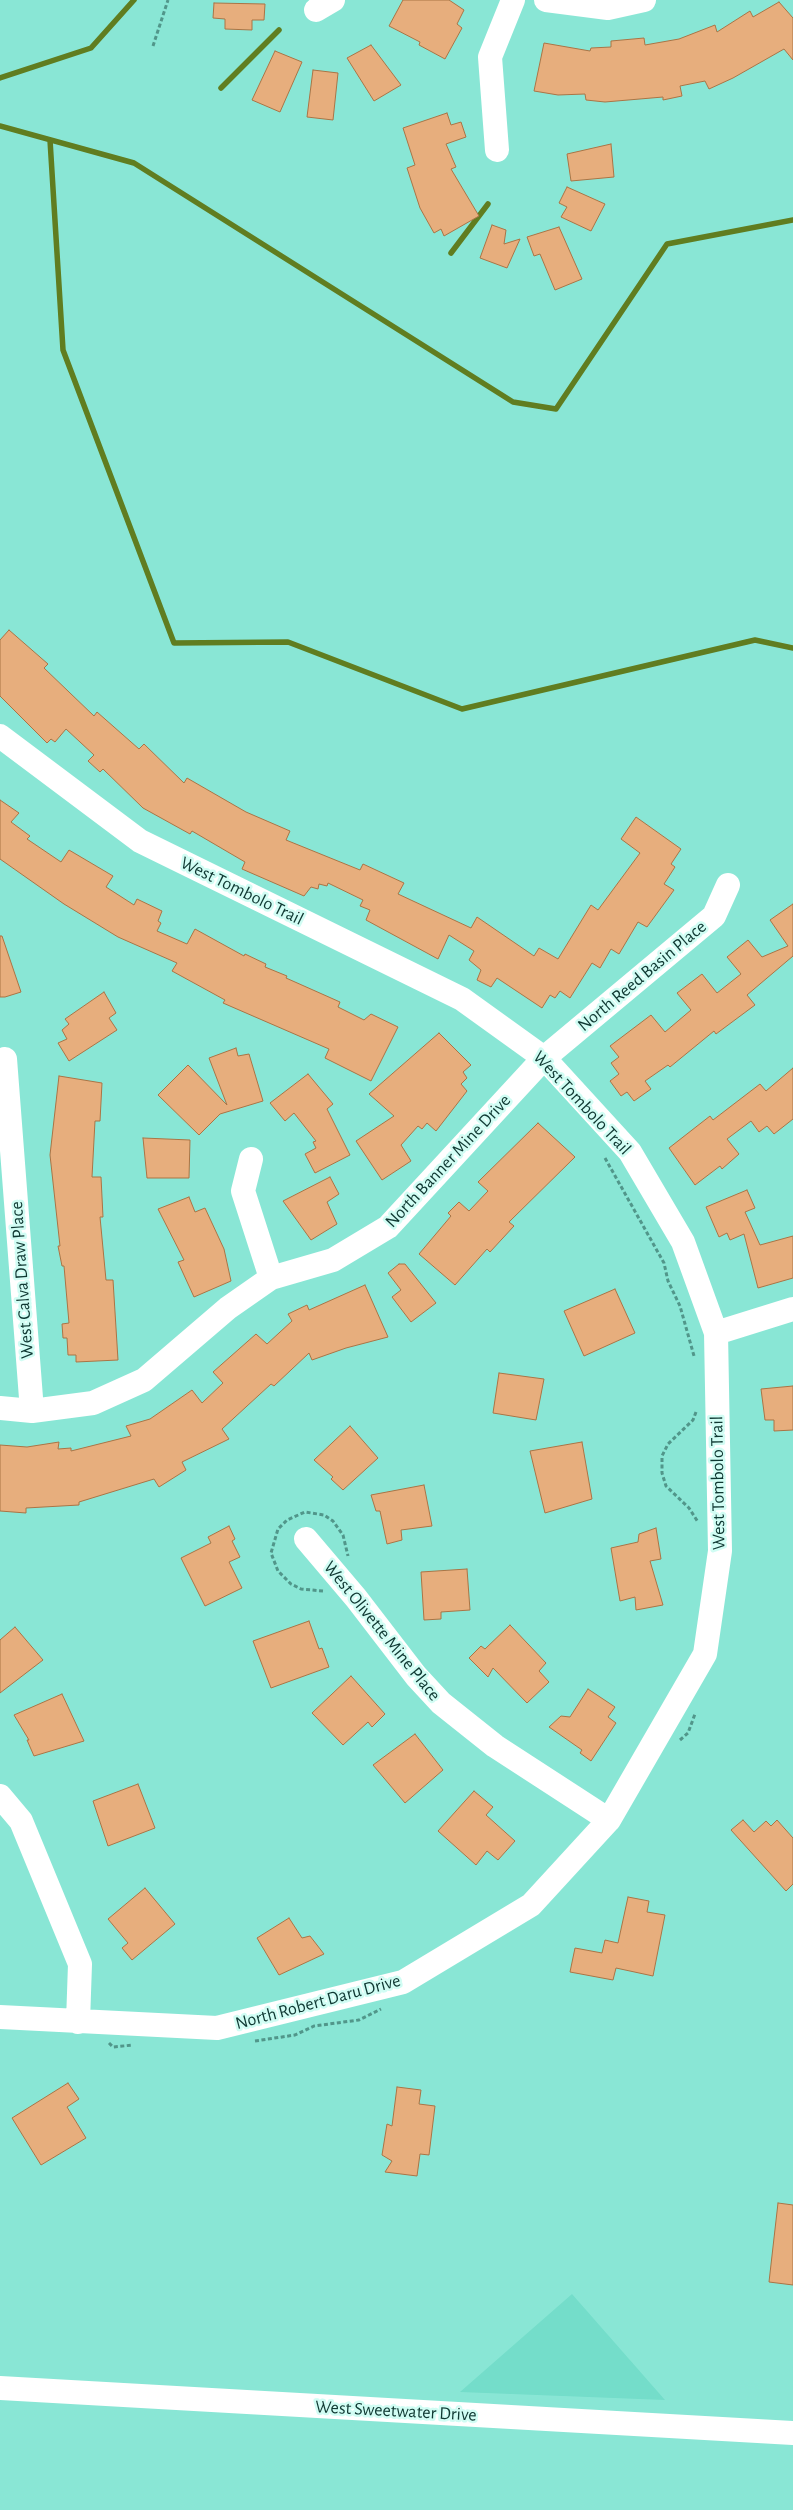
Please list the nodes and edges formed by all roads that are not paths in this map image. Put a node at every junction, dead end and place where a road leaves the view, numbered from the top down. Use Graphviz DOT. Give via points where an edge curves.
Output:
graph roads {
  1 [pos="513,0"];
  2 [pos="546,0"];
  3 [pos="644,0"];
  4 [pos="497,150"];
  5 [pos="0,736"];
  6 [pos="728,885"];
  7 [pos="544,1058"];
  8 [pos="5,1059"];
  9 [pos="251,1159"];
  10 [pos="271,1278"];
  11 [pos="793,1309"];
  12 [pos="716,1333"];
  13 [pos="0,1408"];
  14 [pos="32,1411"];
  15 [pos="306,1539"];
  16 [pos="0,1796"];
  17 [pos="610,1820"];
  18 [pos="0,2017"];
  19 [pos="78,2022"];
  20 [pos="0,2388"];
  21 [pos="793,2433"];
  1 -- 4 [label="street" via="490,58"];
  2 -- 3 [label="street" via="608,8"];
  5 -- 7 [label="street, West Tombolo Trail" via="140,841 462,999"];
  6 -- 7 [label="street, North Reed Basin Place" via="714,916"];
  7 -- 10 [label="street, North Banner Mine Drive" via="388,1227 332,1260"];
  7 -- 12 [label="street, West Tombolo Trail" via="630,1152 684,1242"];
  8 -- 14 [label="street, West Calva Draw Place"];
  9 -- 10 [label="street" via="243,1191"];
  10 -- 14 [label="street, North Banner Mine Drive" via="228,1308 144,1380 93,1402"];
  11 -- 12 [label="street"];
  12 -- 17 [label="street, West Tombolo Trail" via="720,1552 705,1654"];
  13 -- 14 [label="street, North Banner Mine Drive"];
  15 -- 17 [label="street, West Olivette Mine Place" via="441,1703 495,1746"];
  16 -- 19 [label="street" via="21,1821 80,1964"];
  17 -- 19 [label="street, North Robert Daru Drive" via="531,1905 403,1982 217,2028"];
  18 -- 19 [label="street, North Robert Daru Drive"];
  20 -- 21 [label="street, West Sweetwater Drive"];
}
